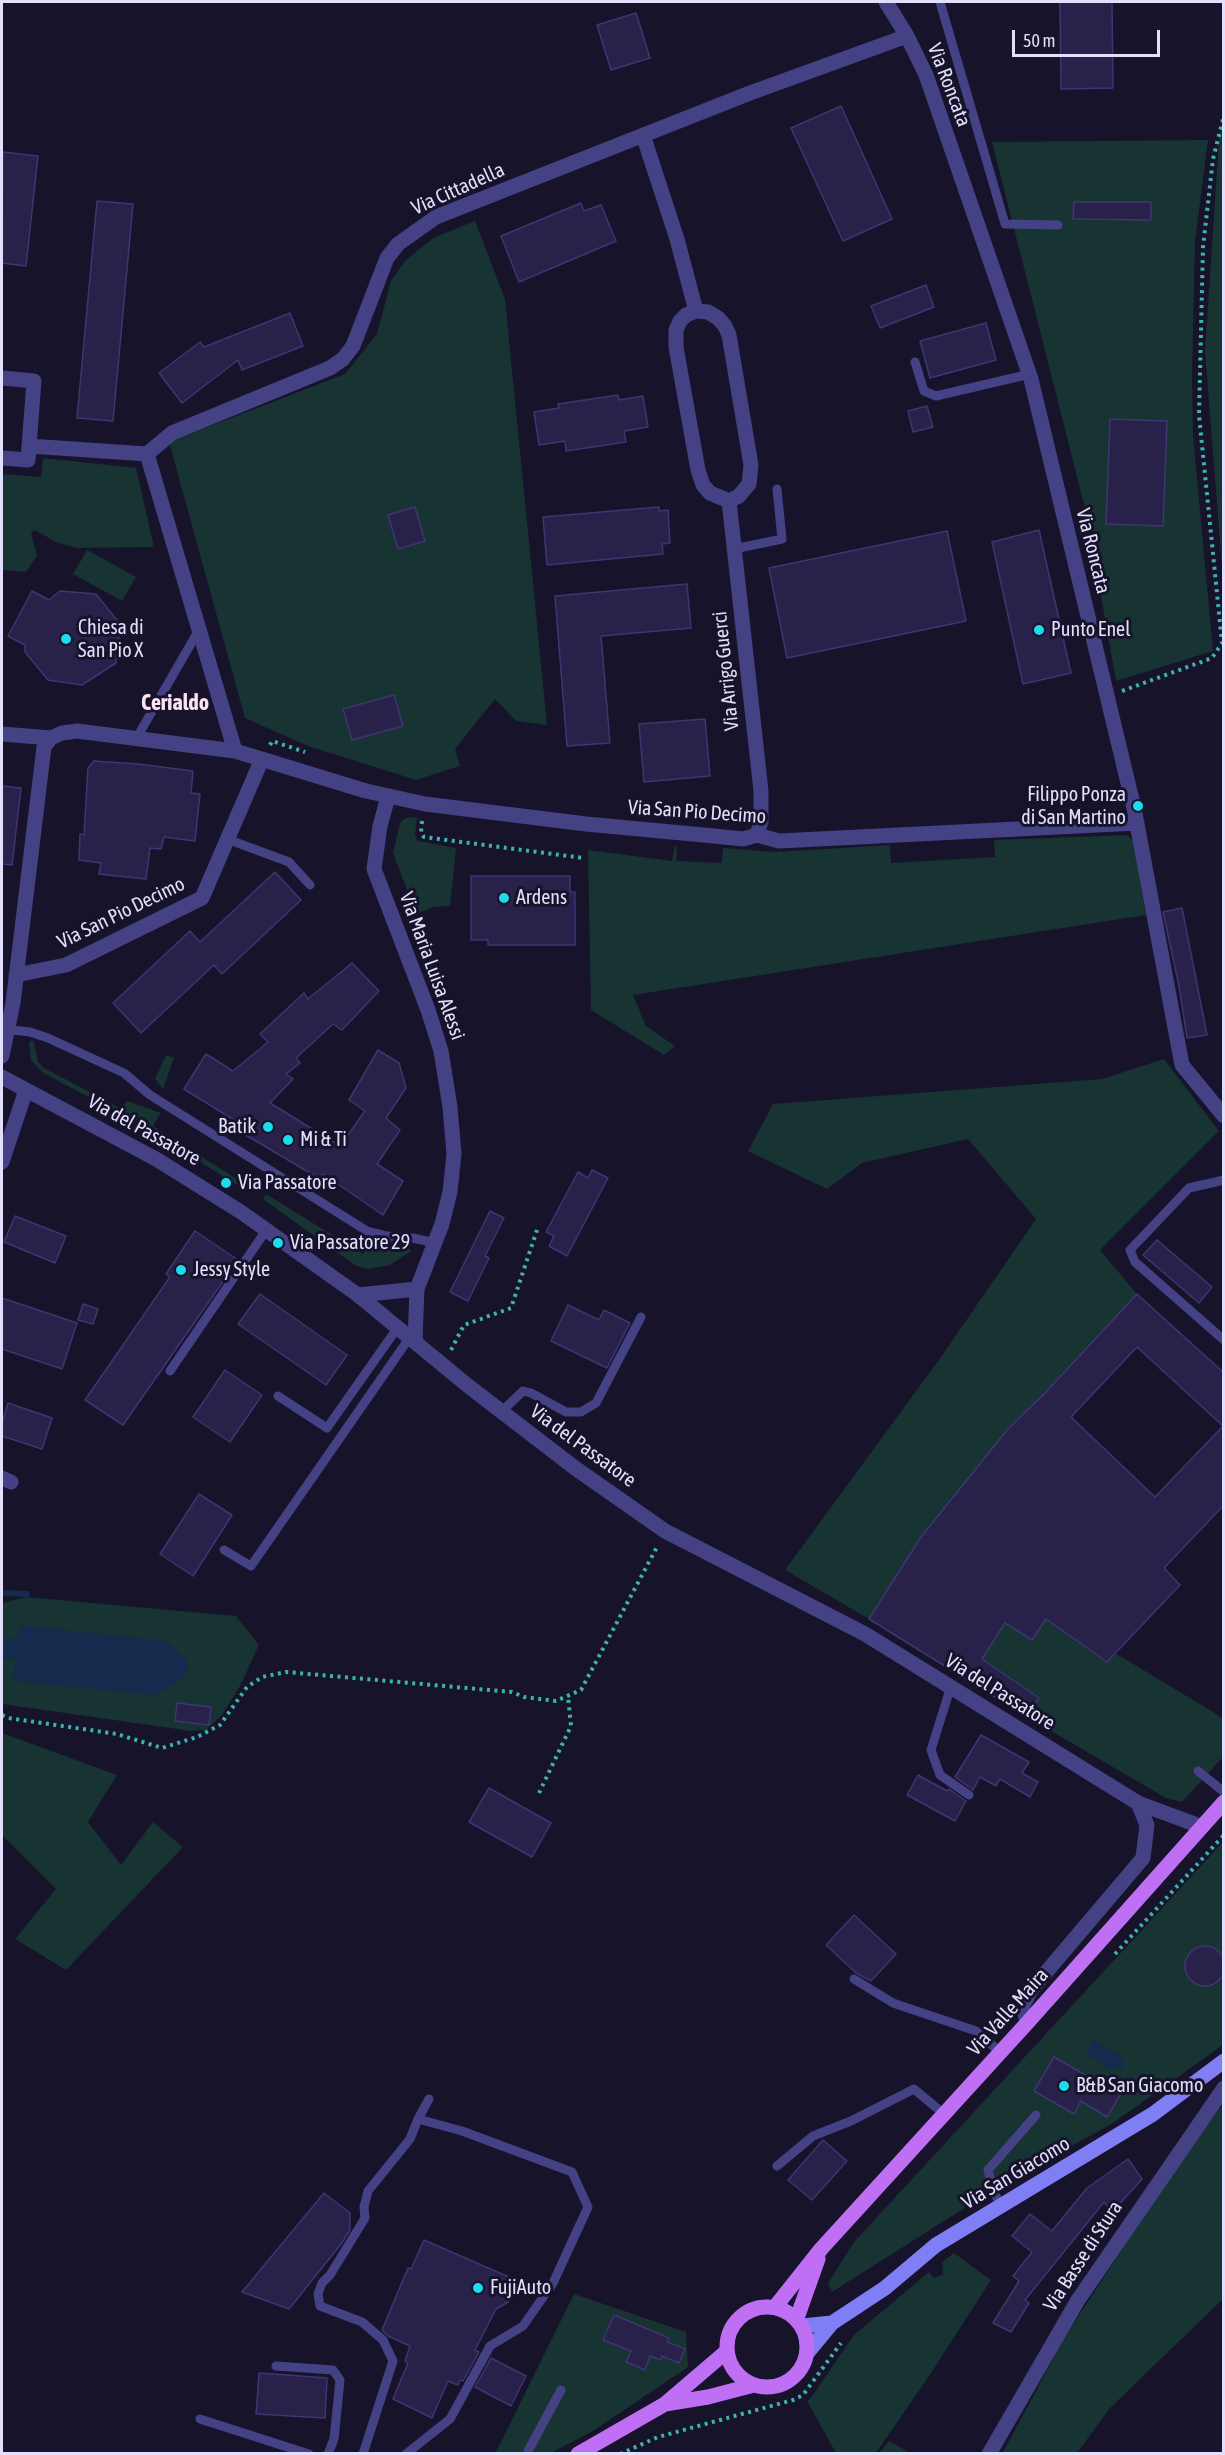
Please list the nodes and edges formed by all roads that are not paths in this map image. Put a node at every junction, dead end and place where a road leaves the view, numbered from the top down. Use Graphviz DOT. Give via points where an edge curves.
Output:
graph roads {
  1 [pos="886,2"];
  2 [pos="940,2"];
  3 [pos="907,36"];
  4 [pos="644,135"];
  5 [pos="1058,225"];
  6 [pos="696,311"];
  7 [pos="915,362"];
  8 [pos="1030,374"];
  9 [pos="2,378"];
  10 [pos="29,446"];
  11 [pos="147,454"];
  12 [pos="2,458"];
  13 [pos="777,489"];
  14 [pos="729,501"];
  15 [pos="734,549"];
  16 [pos="200,628"];
  17 [pos="2,734"];
  18 [pos="51,738"];
  19 [pos="136,739"];
  20 [pos="235,751"];
  21 [pos="262,759"];
  22 [pos="388,797"];
  23 [pos="1137,823"];
  24 [pos="757,835"];
  25 [pos="228,839"];
  26 [pos="310,885"];
  27 [pos="16,975"];
  28 [pos="4,1030"];
  29 [pos="2,1056"];
  30 [pos="2,1077"];
  31 [pos="26,1090"];
  32 [pos="1224,1116"];
  33 [pos="2,1162"];
  34 [pos="1224,1180"];
  35 [pos="267,1229"];
  36 [pos="435,1243"];
  37 [pos="417,1289"];
  38 [pos="358,1295"];
  39 [pos="641,1317"];
  40 [pos="408,1335"];
  41 [pos="1224,1340"];
  42 [pos="170,1371"];
  43 [pos="278,1396"];
  44 [pos="501,1412"];
  45 [pos="224,1550"];
  46 [pos="951,1686"];
  47 [pos="1198,1771"];
  48 [pos="1224,1792"];
  49 [pos="969,1795"];
  50 [pos="1224,1802"];
  51 [pos="1138,1803"];
  52 [pos="1200,1826"];
  53 [pos="854,1979"];
  54 [pos="1028,2022"];
  55 [pos="1000,2052"];
  56 [pos="1224,2061"];
  57 [pos="1224,2088"];
  58 [pos="429,2099"];
  59 [pos="944,2114"];
  60 [pos="1036,2115"];
  61 [pos="418,2119"];
  62 [pos="777,2166"];
  63 [pos="1001,2206"];
  64 [pos="821,2249"];
  65 [pos="775,2307"];
  66 [pos="799,2322"];
  67 [pos="832,2323"];
  68 [pos="727,2351"];
  69 [pos="808,2352"];
  70 [pos="276,2366"];
  71 [pos="754,2385"];
  72 [pos="561,2390"];
  73 [pos="664,2404"];
  74 [pos="200,2419"];
  75 [pos="309,2454"];
  76 [pos="327,2454"];
  77 [pos="363,2454"];
  78 [pos="406,2454"];
  79 [pos="529,2454"];
  80 [pos="578,2454"];
  81 [pos="989,2454"];
  1 -- 3 [label="street, Via Roncata"];
  2 -- 5 [label="lane" via="1005,224"];
  3 -- 4 [label="street, Via Cittadella"];
  3 -- 8 [label="street, Via Roncata" via="926,75"];
  4 -- 6 [label="street"];
  4 -- 11 [label="street, Via Cittadella" via="436,217 398,244 387,258 353,346 343,359 330,368 172,433"];
  6 -- 14 [label="street" via="680,321 676,347 703,485 710,493"];
  6 -- 14 [label="street" via="718,318 729,335 751,465 749,484"];
  7 -- 8 [label="lane" via="924,391 936,396"];
  8 -- 23 [label="street, Via Roncata"];
  9 -- 10 [label="street" via="34,381"];
  10 -- 11 [label="street"];
  10 -- 12 [label="street" via="28,460"];
  11 -- 16 [label="street"];
  13 -- 15 [label="lane" via="782,539"];
  14 -- 15 [label="street, Via Arrigo Guerci"];
  15 -- 24 [label="street, Via Arrigo Guerci" via="761,791"];
  16 -- 19 [label="lane"];
  16 -- 20 [label="street"];
  17 -- 18 [label="street, Via San Pio Decimo"];
  18 -- 19 [label="street, Via San Pio Decimo" via="77,731"];
  18 -- 27 [label="street" via="44,747"];
  19 -- 20 [label="street, Via San Pio Decimo"];
  20 -- 21 [label="street, Via San Pio Decimo"];
  21 -- 22 [label="street, Via San Pio Decimo"];
  21 -- 25 [label="street, Via San Pio Decimo"];
  22 -- 24 [label="street, Via San Pio Decimo" via="598,825 743,839"];
  22 -- 36 [label="street, Via Maria Luisa Alessi" via="374,869 441,1051 452,1125 450,1192"];
  23 -- 24 [label="street, Via San Pio Decimo" via="778,841"];
  23 -- 32 [label="street, Via Roncata" via="1182,1065"];
  25 -- 26 [label="lane" via="288,862"];
  25 -- 27 [label="street, Via San Pio Decimo" via="202,898 66,965"];
  27 -- 28 [label="street"];
  28 -- 29 [label="street"];
  28 -- 36 [label="lane" via="48,1038 124,1072 150,1095 367,1231"];
  30 -- 31 [label="street, Via del Passatore"];
  31 -- 33 [label="street"];
  31 -- 35 [label="street, Via del Passatore" via="156,1159"];
  34 -- 41 [label="lane" via="1189,1188 1130,1250 1135,1262"];
  35 -- 38 [label="street, Via del Passatore"];
  35 -- 42 [label="lane"];
  36 -- 37 [label="street, Via Maria Luisa Alessi"];
  37 -- 38 [label="street"];
  37 -- 40 [label="street, Via Maria Luisa Alessi"];
  38 -- 40 [label="street, Via del Passatore"];
  39 -- 44 [label="lane" via="596,1403 581,1412 566,1412 523,1391"];
  40 -- 43 [label="lane" via="327,1428"];
  40 -- 44 [label="street, Via del Passatore"];
  40 -- 45 [label="lane" via="252,1566"];
  44 -- 46 [label="street, Via del Passatore" via="665,1531 866,1634"];
  46 -- 49 [label="lane" via="931,1750 940,1775"];
  46 -- 51 [label="street, Via del Passatore"];
  47 -- 48 [label="lane"];
  50 -- 52 [label="main road, Via Valle Maira"];
  51 -- 52 [label="street, Via del Passatore"];
  51 -- 54 [label="street" via="1147,1825 1143,1858 1031,1990 1022,2007"];
  52 -- 54 [label="main road, Via Valle Maira"];
  53 -- 55 [label="lane" via="893,2003 976,2031"];
  54 -- 55 [label="main road, Via Valle Maira"];
  55 -- 59 [label="main road, Via Valle Maira"];
  56 -- 63 [label="main road, Via San Giacomo" via="1153,2114"];
  57 -- 81 [label="street, Via Basse di Stura" via="1078,2300"];
  58 -- 61 [label="lane"];
  59 -- 62 [label="lane" via="914,2089 813,2136"];
  59 -- 64 [label="main road, Via Valle Maira"];
  60 -- 63 [label="lane" via="988,2170"];
  61 -- 77 [label="lane" via="410,2139 368,2191 365,2218 318,2294 320,2306 362,2322 383,2340 393,2361"];
  61 -- 78 [label="lane" via="572,2172 588,2207 553,2283 523,2326 490,2346 450,2419"];
  63 -- 67 [label="main road, Via San Giacomo" via="936,2245 885,2288"];
  64 -- 65 [label="main road, Via Valle Maira"];
  64 -- 66 [label="main road, Via Valle Maira"];
  65 -- 66 [label="main road"];
  65 -- 68 [label="main road" via="749,2311 738,2319 731,2328"];
  66 -- 67 [label="main road, Via San Giacomo"];
  66 -- 69 [label="main road" via="807,2338"];
  67 -- 69 [label="main road, Via San Giacomo"];
  68 -- 71 [label="main road" via="735,2372"];
  68 -- 73 [label="main road"];
  69 -- 71 [label="main road" via="798,2374 789,2381 766,2388"];
  70 -- 76 [label="lane" via="333,2370 340,2380 334,2439"];
  71 -- 73 [label="main road"];
  72 -- 79 [label="lane"];
  73 -- 80 [label="main road"];
  74 -- 75 [label="lane"];
}
